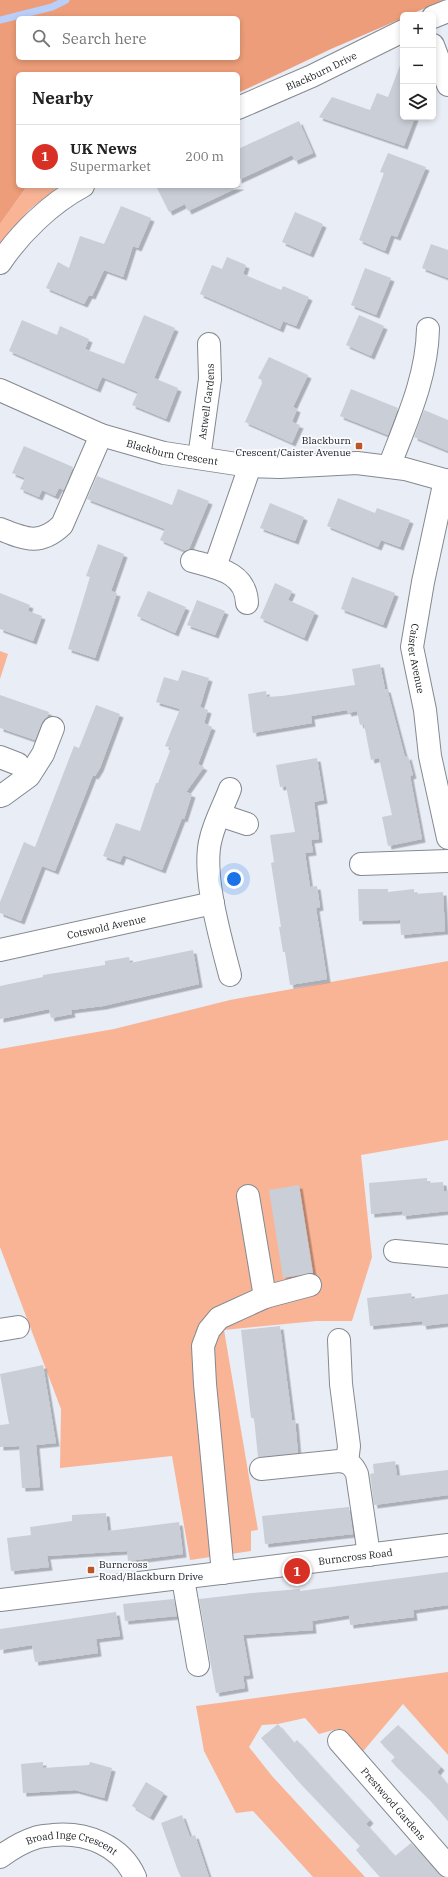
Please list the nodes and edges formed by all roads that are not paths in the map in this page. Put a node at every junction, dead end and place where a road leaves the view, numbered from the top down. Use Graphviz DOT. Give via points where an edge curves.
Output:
graph roads {
  1 [pos="448,11"];
  2 [pos="436,16"];
  3 [pos="400,32"];
  4 [pos="434,48"];
  5 [pos="448,85"];
  6 [pos="240,107"];
  7 [pos="79,188"];
  8 [pos="0,263"];
  9 [pos="428,329"];
  10 [pos="209,344"];
  11 [pos="0,390"];
  12 [pos="101,435"];
  13 [pos="199,458"];
  14 [pos="250,466"];
  15 [pos="389,467"];
  16 [pos="447,480"];
  17 [pos="0,529"];
  18 [pos="192,561"];
  19 [pos="215,567"];
  20 [pos="247,603"];
  21 [pos="53,728"];
  22 [pos="230,789"];
  23 [pos="0,796"];
  24 [pos="220,815"];
  25 [pos="247,824"];
  26 [pos="448,838"];
  27 [pos="448,861"];
  28 [pos="361,864"];
  29 [pos="212,903"];
  30 [pos="0,950"];
  31 [pos="230,975"];
  32 [pos="248,1196"];
  33 [pos="395,1251"];
  34 [pos="448,1256"];
  35 [pos="310,1285"];
  36 [pos="265,1297"];
  37 [pos="339,1340"];
  38 [pos="347,1462"];
  39 [pos="261,1469"];
  40 [pos="448,1545"];
  41 [pos="368,1555"];
  42 [pos="223,1573"];
  43 [pos="183,1579"];
  44 [pos="0,1600"];
  45 [pos="198,1665"];
  46 [pos="339,1741"];
  47 [pos="0,1857"];
  48 [pos="448,1866"];
  49 [pos="135,1877"];
  1 -- 2 [label="street"];
  3 -- 6 [label="street, Blackburn Drive" via="312,76"];
  4 -- 5 [label="street"];
  7 -- 8 [label="street" via="45,212"];
  9 -- 15 [label="street" via="424,367"];
  10 -- 13 [label="street, Astwell Gardens" via="210,379"];
  11 -- 12 [label="street, Blackburn Crescent"];
  12 -- 13 [label="street, Blackburn Crescent" via="164,453"];
  12 -- 17 [label="street" via="62,525 54,533 42,539 25,539"];
  13 -- 14 [label="street, Blackburn Crescent"];
  14 -- 15 [label="street, Blackburn Crescent" via="357,463"];
  14 -- 19 [label="street"];
  15 -- 16 [label="street, Blackburn Crescent"];
  16 -- 26 [label="street, Caister Avenue" via="423,582 412,647 425,710 430,756"];
  18 -- 19 [label="street"];
  19 -- 20 [label="street" via="235,576 243,584"];
  21 -- 23 [label="street" via="43,754 29,776"];
  22 -- 24 [label="street"];
  24 -- 25 [label="street"];
  24 -- 29 [label="street" via="210,839 208,860"];
  27 -- 28 [label="street"];
  29 -- 30 [label="street, Cotswold Avenue"];
  29 -- 31 [label="street"];
  32 -- 36 [label="street"];
  33 -- 34 [label="street"];
  35 -- 36 [label="street"];
  36 -- 42 [label="street" via="219,1318 209,1330 204,1346 205,1384"];
  37 -- 38 [label="street" via="341,1384 349,1446"];
  38 -- 39 [label="street"];
  38 -- 41 [label="street" via="354,1466 357,1474"];
  40 -- 41 [label="street, Burncross Road"];
  41 -- 42 [label="street, Burncross Road"];
  42 -- 43 [label="street, Burncross Road"];
  43 -- 44 [label="street, Burncross Road"];
  43 -- 45 [label="street"];
  46 -- 48 [label="street, Prestwood Gardens"];
  47 -- 49 [label="street, Broad Inge Crescent" via="16,1845 37,1837 68,1834 97,1840 115,1851"];
}
